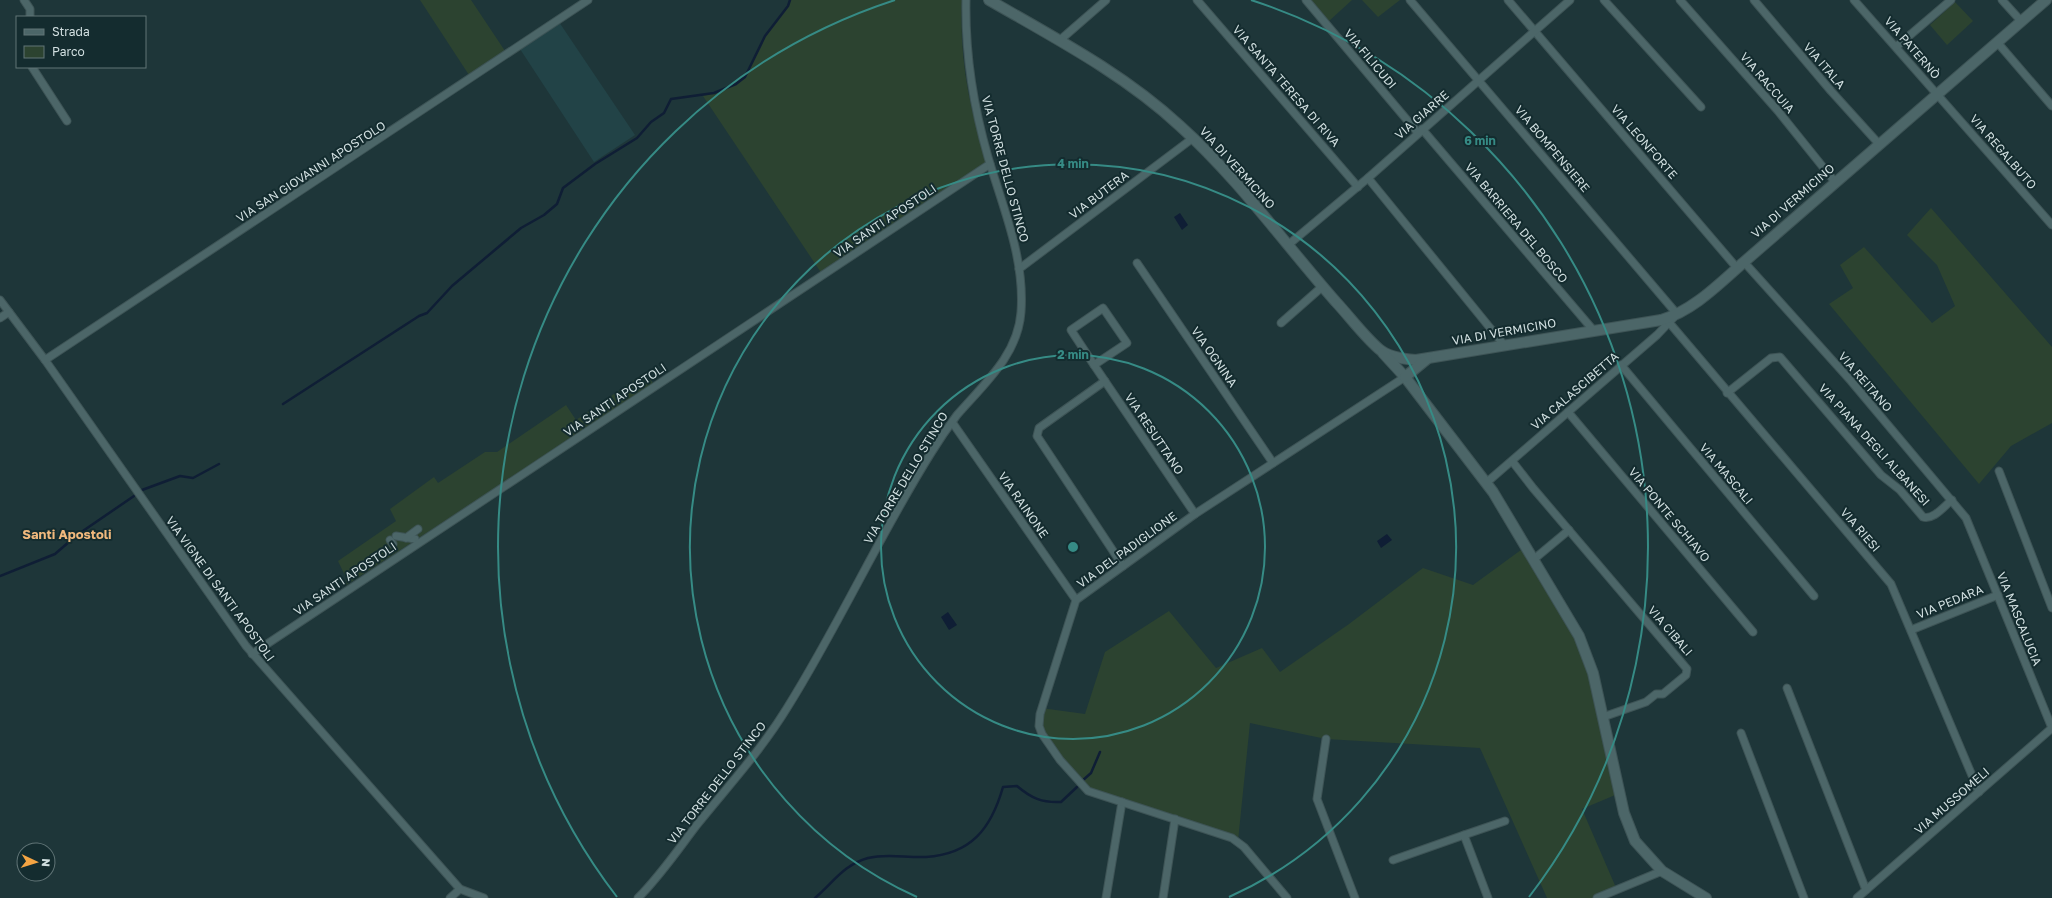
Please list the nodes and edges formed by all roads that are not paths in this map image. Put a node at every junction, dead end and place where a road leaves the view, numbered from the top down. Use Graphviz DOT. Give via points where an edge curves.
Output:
graph roads {
  1 [pos="24,0"];
  2 [pos="588,0"];
  3 [pos="966,0"];
  4 [pos="989,0"];
  5 [pos="1106,0"];
  6 [pos="1197,0"];
  7 [pos="1306,0"];
  8 [pos="1410,0"];
  9 [pos="1508,0"];
  10 [pos="1570,0"];
  11 [pos="1604,0"];
  12 [pos="1680,0"];
  13 [pos="1754,0"];
  14 [pos="1854,0"];
  15 [pos="1951,0"];
  16 [pos="2002,0"];
  17 [pos="2046,0"];
  18 [pos="30,16"];
  19 [pos="2021,21"];
  20 [pos="1534,31"];
  21 [pos="1059,41"];
  22 [pos="1997,42"];
  23 [pos="1896,47"];
  24 [pos="33,68"];
  25 [pos="1479,80"];
  26 [pos="1937,94"];
  27 [pos="2052,106"];
  28 [pos="1701,107"];
  29 [pos="67,121"];
  30 [pos="1420,131"];
  31 [pos="1193,138"];
  32 [pos="1879,144"];
  33 [pos="990,164"];
  34 [pos="1368,178"];
  35 [pos="1835,182"];
  36 [pos="1358,187"];
  37 [pos="2052,225"];
  38 [pos="1288,245"];
  39 [pos="1137,263"];
  40 [pos="1741,265"];
  41 [pos="1019,269"];
  42 [pos="1323,286"];
  43 [pos="0,300"];
  44 [pos="9,312"];
  45 [pos="1677,314"];
  46 [pos="0,318"];
  47 [pos="1667,321"];
  48 [pos="1281,323"];
  49 [pos="1594,331"];
  50 [pos="1504,345"];
  51 [pos="1379,349"];
  52 [pos="1404,359"];
  53 [pos="1427,359"];
  54 [pos="45,360"];
  55 [pos="1094,365"];
  56 [pos="1621,365"];
  57 [pos="1404,377"];
  58 [pos="1105,381"];
  59 [pos="1727,393"];
  60 [pos="1568,412"];
  61 [pos="952,422"];
  62 [pos="1512,460"];
  63 [pos="1273,463"];
  64 [pos="1999,471"];
  65 [pos="1486,483"];
  66 [pos="1952,500"];
  67 [pos="1195,514"];
  68 [pos="1966,518"];
  69 [pos="418,529"];
  70 [pos="1569,530"];
  71 [pos="406,538"];
  72 [pos="415,539"];
  73 [pos="393,540"];
  74 [pos="1533,560"];
  75 [pos="1124,566"];
  76 [pos="1998,595"];
  77 [pos="1814,596"];
  78 [pos="1076,600"];
  79 [pos="2052,608"];
  80 [pos="1911,630"];
  81 [pos="1753,632"];
  82 [pos="252,654"];
  83 [pos="1787,688"];
  84 [pos="1603,718"];
  85 [pos="2052,728"];
  86 [pos="1741,733"];
  87 [pos="1326,740"];
  88 [pos="1979,792"];
  89 [pos="1122,802"];
  90 [pos="1175,819"];
  91 [pos="1505,821"];
  92 [pos="1464,835"];
  93 [pos="1393,860"];
  94 [pos="1662,871"];
  95 [pos="460,889"];
  96 [pos="1866,890"];
  97 [pos="450,898"];
  98 [pos="484,898"];
  99 [pos="638,898"];
  100 [pos="1106,898"];
  101 [pos="1163,898"];
  102 [pos="1287,898"];
  103 [pos="1354,898"];
  104 [pos="1488,898"];
  105 [pos="1597,898"];
  106 [pos="1706,898"];
  107 [pos="1804,898"];
  108 [pos="1857,898"];
  1 -- 18 [label="street" via="30,9"];
  2 -- 54 [label="street, VIA SAN GIOVANNI APOSTOLO"];
  3 -- 33 [label="street, VIA TORRE DELLO STINCO" via="970,81"];
  4 -- 21 [label="main road, VIA DI VERMICINO"];
  5 -- 21 [label="street"];
  6 -- 36 [label="street, VIA SANTA TERESA DI RIVA"];
  7 -- 30 [label="street, VIA FILICUDI"];
  8 -- 25 [label="street, VIA BOMPENSIERE"];
  9 -- 20 [label="street, VIA LEONFORTE"];
  10 -- 20 [label="street, VIA GIARRE"];
  11 -- 28 [label="street"];
  12 -- 35 [label="street, VIA RACCUIA" via="1778,111"];
  13 -- 32 [label="street, VIA ITALA" via="1831,92"];
  14 -- 23 [label="street, VIA PATERNÒ"];
  15 -- 23 [label="street"];
  16 -- 19 [label="street"];
  17 -- 19 [label="main road, VIA DI VERMICINO"];
  19 -- 22 [label="main road, VIA DI VERMICINO"];
  20 -- 25 [label="street, VIA GIARRE"];
  20 -- 40 [label="street, VIA LEONFORTE"];
  21 -- 31 [label="main road, VIA DI VERMICINO" via="1135,90 1166,113"];
  22 -- 26 [label="main road, VIA DI VERMICINO"];
  22 -- 27 [label="street"];
  23 -- 26 [label="street, VIA PATERNÒ"];
  24 -- 29 [label="street"];
  25 -- 30 [label="street, VIA GIARRE"];
  25 -- 45 [label="street, VIA BOMPENSIERE"];
  26 -- 32 [label="main road, VIA DI VERMICINO"];
  26 -- 37 [label="street, VIA REGALBUTO"];
  30 -- 34 [label="street, VIA GIARRE"];
  30 -- 49 [label="street, VIA BARRIERA DEL BOSCO"];
  31 -- 38 [label="main road, VIA DI VERMICINO" via="1235,182"];
  31 -- 41 [label="street, VIA BUTERA"];
  32 -- 35 [label="main road, VIA DI VERMICINO"];
  33 -- 41 [label="street, VIA TORRE DELLO STINCO" via="1006,212"];
  33 -- 82 [label="street, VIA SANTI APOSTOLI"];
  34 -- 36 [label="street, VIA GIARRE"];
  34 -- 50 [label="street"];
  35 -- 40 [label="main road, VIA DI VERMICINO"];
  36 -- 38 [label="street, VIA GIARRE"];
  38 -- 42 [label="main road, VIA DI VERMICINO"];
  39 -- 63 [label="street, VIA OGNINA"];
  40 -- 45 [label="main road, VIA DI VERMICINO"];
  40 -- 66 [label="street, VIA REITANO"];
  41 -- 61 [label="street, VIA TORRE DELLO STINCO" via="1021,312 1014,343"];
  42 -- 48 [label="street"];
  42 -- 51 [label="main road, VIA DI VERMICINO"];
  43 -- 44 [label="street, VIA VIGNE DI SANTI APOSTOLI"];
  44 -- 46 [label="street"];
  44 -- 54 [label="street, VIA VIGNE DI SANTI APOSTOLI"];
  45 -- 47 [label="main road, VIA DI VERMICINO"];
  47 -- 49 [label="main road, VIA DI VERMICINO"];
  47 -- 56 [label="street, VIA CALASCIBETTA"];
  47 -- 59 [label="street, VIA RIESI"];
  49 -- 50 [label="main road, VIA DI VERMICINO"];
  50 -- 53 [label="main road, VIA DI VERMICINO"];
  51 -- 52 [label="main road, VIA DI VERMICINO"];
  51 -- 57 [label="main road"];
  52 -- 53 [label="main road, VIA DI VERMICINO"];
  52 -- 57 [label="main road" via="1408,368"];
  53 -- 57 [label="main road"];
  54 -- 82 [label="street, VIA VIGNE DI SANTI APOSTOLI"];
  55 -- 55 [label="street, VIA RESUTTANO" via="1127,343 1103,308 1071,330"];
  55 -- 58 [label="street, VIA RESUTTANO"];
  56 -- 60 [label="street, VIA CALASCIBETTA"];
  56 -- 77 [label="street, VIA MASCALI"];
  57 -- 63 [label="street, VIA DEL PADIGLIONE"];
  57 -- 65 [label="main road"];
  58 -- 67 [label="street, VIA RESUTTANO"];
  58 -- 75 [label="street" via="1039,428 1036,436"];
  59 -- 66 [label="street, VIA PIANA DEGLI ALBANESI" via="1771,358 1780,357 1882,475 1900,490 1922,516 1932,516"];
  59 -- 80 [label="street, VIA RIESI" via="1888,580"];
  60 -- 62 [label="street, VIA CALASCIBETTA"];
  60 -- 81 [label="street, VIA PONTE SCHIAVO"];
  61 -- 78 [label="street, VIA RAINONE"];
  61 -- 99 [label="street, VIA TORRE DELLO STINCO" via="882,537 780,719 742,773"];
  62 -- 65 [label="street, VIA CALASCIBETTA"];
  62 -- 70 [label="street, VIA CIBALI"];
  63 -- 67 [label="street, VIA DEL PADIGLIONE"];
  64 -- 79 [label="street"];
  65 -- 74 [label="main road"];
  66 -- 68 [label="street, VIA REITANO"];
  67 -- 75 [label="street, VIA DEL PADIGLIONE"];
  68 -- 76 [label="street, VIA MASCALUCIA"];
  69 -- 71 [label="street"];
  70 -- 74 [label="street"];
  70 -- 84 [label="street, VIA CIBALI" via="1687,669 1686,675 1663,694 1656,694 1644,702"];
  71 -- 72 [label="street"];
  71 -- 73 [label="street"];
  74 -- 84 [label="main road" via="1582,642 1593,673"];
  75 -- 78 [label="street, VIA DEL PADIGLIONE"];
  76 -- 80 [label="street, VIA PEDARA"];
  76 -- 85 [label="street, VIA MASCALUCIA"];
  78 -- 89 [label="street, VIA DEL PADIGLIONE" via="1040,714 1040,729 1060,760 1085,789 1095,795"];
  80 -- 88 [label="street, VIA RIESI"];
  82 -- 95 [label="street, VIA VIGNE DI SANTI APOSTOLI"];
  83 -- 96 [label="street"];
  84 -- 94 [label="main road" via="1624,813 1631,833"];
  85 -- 88 [label="street, VIA MUSSOMELI"];
  86 -- 107 [label="street"];
  87 -- 103 [label="street" via="1318,799"];
  88 -- 96 [label="street, VIA MUSSOMELI"];
  89 -- 90 [label="street, VIA DEL PADIGLIONE"];
  89 -- 100 [label="street"];
  90 -- 101 [label="street"];
  90 -- 102 [label="street, VIA DEL PADIGLIONE" via="1238,841"];
  91 -- 92 [label="street"];
  92 -- 93 [label="street"];
  92 -- 104 [label="street"];
  94 -- 105 [label="street"];
  94 -- 106 [label="main road"];
  95 -- 97 [label="street"];
  95 -- 98 [label="street, VIA VIGNE DI SANTI APOSTOLI"];
  96 -- 108 [label="street, VIA MUSSOMELI"];
}
